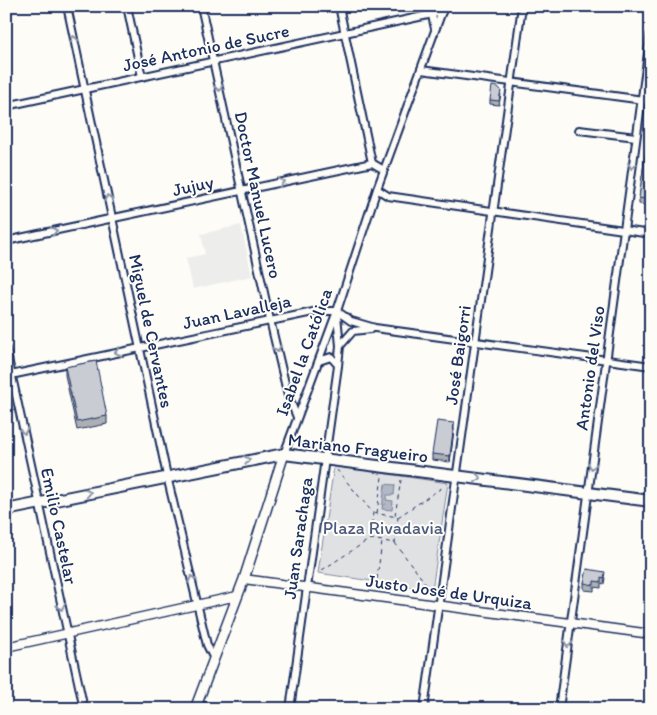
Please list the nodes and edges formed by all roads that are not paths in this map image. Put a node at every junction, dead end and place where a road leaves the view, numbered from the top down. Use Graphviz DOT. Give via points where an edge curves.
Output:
graph roads {
  1 [pos="67,6"];
  2 [pos="128,6"];
  3 [pos="201,6"];
  4 [pos="339,6"];
  5 [pos="430,6"];
  6 [pos="522,6"];
  7 [pos="443,9"];
  8 [pos="431,14"];
  9 [pos="435,31"];
  10 [pos="651,31"];
  11 [pos="345,33"];
  12 [pos="213,62"];
  13 [pos="421,70"];
  14 [pos="142,77"];
  15 [pos="511,82"];
  16 [pos="85,89"];
  17 [pos="642,100"];
  18 [pos="651,101"];
  19 [pos="6,106"];
  20 [pos="579,130"];
  21 [pos="636,137"];
  22 [pos="372,163"];
  23 [pos="384,170"];
  24 [pos="377,189"];
  25 [pos="241,191"];
  26 [pos="493,211"];
  27 [pos="112,218"];
  28 [pos="624,230"];
  29 [pos="651,234"];
  30 [pos="6,241"];
  31 [pos="337,311"];
  32 [pos="270,320"];
  33 [pos="374,328"];
  34 [pos="475,342"];
  35 [pos="340,346"];
  36 [pos="140,347"];
  37 [pos="6,349"];
  38 [pos="606,360"];
  39 [pos="319,361"];
  40 [pos="338,366"];
  41 [pos="651,366"];
  42 [pos="9,375"];
  43 [pos="297,418"];
  44 [pos="284,454"];
  45 [pos="324,458"];
  46 [pos="167,476"];
  47 [pos="456,476"];
  48 [pos="588,493"];
  49 [pos="651,501"];
  50 [pos="39,503"];
  51 [pos="6,510"];
  52 [pos="244,579"];
  53 [pos="307,587"];
  54 [pos="237,596"];
  55 [pos="198,604"];
  56 [pos="439,605"];
  57 [pos="571,623"];
  58 [pos="67,634"];
  59 [pos="651,634"];
  60 [pos="6,647"];
  61 [pos="214,660"];
  62 [pos="196,707"];
  63 [pos="84,709"];
  64 [pos="223,709"];
  65 [pos="290,709"];
  66 [pos="424,709"];
  67 [pos="559,709"];
  16 -- 1 [label="street, Miguel de Cervantes, one-way"];
  2 -- 14 [label="street"];
  3 -- 12 [label="street, Doctor Manuel Lucero"];
  4 -- 11 [label="street"];
  5 -- 8 [label="street"];
  6 -- 15 [label="street, José Baigorri"];
  7 -- 8 [label="street, José Antonio de Sucre"];
  7 -- 9 [label="street, Isabel la Católica"];
  8 -- 9 [label="street"];
  8 -- 11 [label="street, José Antonio de Sucre"];
  9 -- 13 [label="street, Isabel la Católica"];
  10 -- 17 [label="street, Antonio del Viso"];
  11 -- 12 [label="street, José Antonio de Sucre"];
  11 -- 22 [label="street"];
  12 -- 14 [label="street, José Antonio de Sucre"];
  12 -- 25 [label="street, Doctor Manuel Lucero, one-way"];
  13 -- 15 [label="street"];
  13 -- 23 [label="street, Isabel la Católica"];
  14 -- 16 [label="street, José Antonio de Sucre"];
  15 -- 17 [label="street"];
  15 -- 26 [label="street, José Baigorri"];
  16 -- 19 [label="street, José Antonio de Sucre"];
  27 -- 16 [label="street, Miguel de Cervantes, one-way"];
  17 -- 18 [label="street"];
  17 -- 21 [label="street, Antonio del Viso"];
  20 -- 21 [label="street"];
  21 -- 28 [label="street, Antonio del Viso, one-way"];
  22 -- 23 [label="street"];
  25 -- 22 [label="street, Jujuy, one-way"];
  23 -- 24 [label="street, Isabel la Católica"];
  24 -- 26 [label="street" via="388,196"];
  24 -- 31 [label="street, Isabel la Católica"];
  25 -- 27 [label="street, Jujuy"];
  25 -- 32 [label="street, Doctor Manuel Lucero"];
  26 -- 28 [label="street"];
  26 -- 34 [label="street, José Baigorri"];
  30 -- 27 [label="street, Jujuy, one-way"];
  27 -- 36 [label="street, Miguel de Cervantes"];
  28 -- 29 [label="street"];
  28 -- 38 [label="street, Antonio del Viso"];
  31 -- 32 [label="street, Juan Lavalleja" via="318,311"];
  31 -- 33 [label="street" via="351,321"];
  31 -- 35 [label="street, Juan Sarachaga"];
  31 -- 39 [label="street, Isabel la Católica"];
  32 -- 36 [label="street, Juan Lavalleja"];
  32 -- 43 [label="street, Doctor Manuel Lucero, one-way" via="288,396"];
  33 -- 34 [label="street"];
  33 -- 35 [label="street" via="353,331"];
  34 -- 38 [label="street"];
  34 -- 47 [label="street, José Baigorri"];
  35 -- 40 [label="street, Juan Sarachaga"];
  36 -- 42 [label="street, Juan Lavalleja, one-way"];
  36 -- 46 [label="street, Miguel de Cervantes"];
  37 -- 42 [label="street, Emilio Castelar"];
  38 -- 41 [label="street"];
  38 -- 48 [label="street, Antonio del Viso, one-way"];
  39 -- 40 [label="street" via="331,357"];
  39 -- 43 [label="street, Isabel la Católica"];
  40 -- 45 [label="street, Juan Sarachaga"];
  42 -- 50 [label="street, Emilio Castelar, one-way"];
  43 -- 44 [label="street, Isabel la Católica"];
  44 -- 45 [label="main road, Mariano Fragueiro"];
  46 -- 44 [label="main road, Mariano Fragueiro, one-way"];
  44 -- 52 [label="main road, Isabel la Católica"];
  45 -- 47 [label="main road, Mariano Fragueiro"];
  45 -- 53 [label="street, Juan Sarachaga"];
  50 -- 46 [label="main road, Mariano Fragueiro, one-way"];
  55 -- 46 [label="street, Miguel de Cervantes, one-way"];
  47 -- 48 [label="main road, Mariano Fragueiro, one-way"];
  47 -- 56 [label="street, José Baigorri"];
  48 -- 49 [label="main road, Mariano Fragueiro"];
  48 -- 57 [label="street, Antonio del Viso"];
  50 -- 51 [label="main road, Mariano Fragueiro"];
  50 -- 58 [label="street, Emilio Castelar, one-way"];
  52 -- 53 [label="street, Justo José de Urquiza"];
  52 -- 54 [label="main road, Isabel la Católica"];
  53 -- 56 [label="street, Justo José de Urquiza"];
  53 -- 65 [label="street, Juan Sarachaga"];
  54 -- 55 [label="street"];
  54 -- 61 [label="main road, Isabel la Católica"];
  55 -- 58 [label="street"];
  55 -- 61 [label="street, Miguel de Cervantes" via="207,645"];
  56 -- 57 [label="street, Justo José de Urquiza"];
  56 -- 66 [label="street, José Baigorri"];
  57 -- 59 [label="street, Justo José de Urquiza"];
  57 -- 67 [label="street, Antonio del Viso, one-way"];
  58 -- 60 [label="street"];
  58 -- 63 [label="street, Emilio Castelar"];
  61 -- 62 [label="main road, Isabel la Católica"];
  62 -- 64 [label="street"];
}
